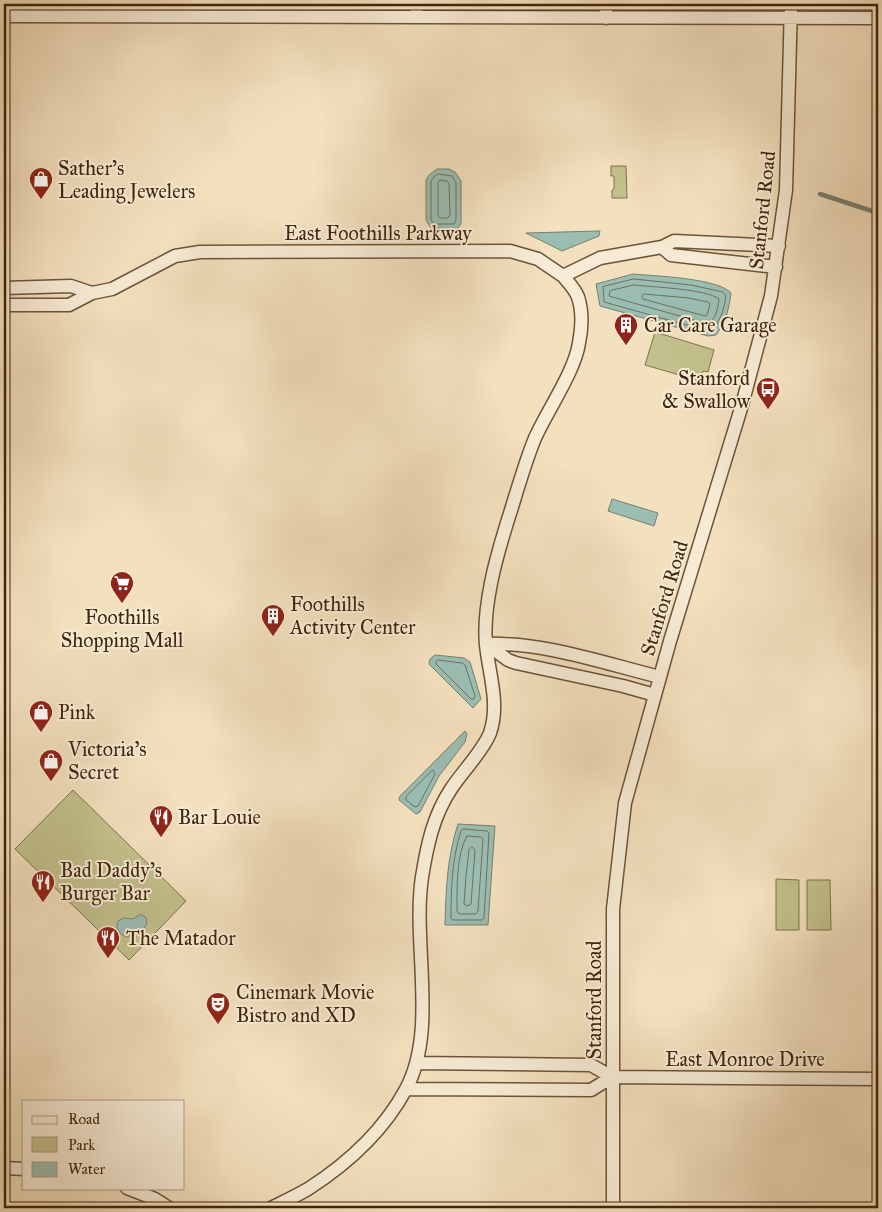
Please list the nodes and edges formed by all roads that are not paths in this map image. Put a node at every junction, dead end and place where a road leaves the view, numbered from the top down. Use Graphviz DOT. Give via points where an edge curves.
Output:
graph roads {
  1 [pos="222,4"];
  2 [pos="416,4"];
  3 [pos="606,4"];
  4 [pos="791,4"];
  5 [pos="4,16"];
  6 [pos="219,17"];
  7 [pos="416,17"];
  8 [pos="606,18"];
  9 [pos="792,18"];
  10 [pos="878,18"];
  11 [pos="779,246"];
  12 [pos="662,247"];
  13 [pos="776,267"];
  14 [pos="563,276"];
  15 [pos="4,288"];
  16 [pos="92,293"];
  17 [pos="4,305"];
  18 [pos="486,644"];
  19 [pos="660,677"];
  20 [pos="655,695"];
  21 [pos="416,1063"];
  22 [pos="612,1077"];
  23 [pos="878,1079"];
  24 [pos="406,1089"];
  25 [pos="4,1168"];
  26 [pos="22,1169"];
  27 [pos="132,1190"];
  28 [pos="169,1208"];
  29 [pos="271,1208"];
  30 [pos="612,1208"];
  1 -- 6 [label="street"];
  2 -- 7 [label="street"];
  3 -- 8 [label="street"];
  4 -- 9 [label="street, Stanford Road"];
  5 -- 6 [label="street"];
  6 -- 7 [label="street"];
  7 -- 8 [label="street"];
  8 -- 9 [label="street"];
  9 -- 10 [label="street"];
  9 -- 11 [label="street, Stanford Road" via="786,190"];
  11 -- 12 [label="street" via="674,242"];
  11 -- 13 [label="street, Stanford Road"];
  12 -- 13 [label="street" via="671,255"];
  12 -- 14 [label="street" via="600,258"];
  13 -- 19 [label="street, Stanford Road" via="758,351"];
  14 -- 16 [label="street, East Foothills Parkway" via="538,259 510,251 200,252 175,256 112,289"];
  14 -- 18 [label="street" via="578,295 582,318 579,347 535,439 518,486 490,585"];
  15 -- 16 [label="street" via="71,286"];
  16 -- 17 [label="street, East Foothills Parkway" via="69,305"];
  18 -- 19 [label="street" via="512,643 570,654"];
  18 -- 20 [label="street" via="516,663"];
  18 -- 21 [label="street" via="495,700 490,733 438,811 425,858 420,916 423,1008"];
  19 -- 20 [label="street, Stanford Road"];
  20 -- 22 [label="street, Stanford Road" via="625,803 613,909"];
  21 -- 22 [label="street, East Monroe Drive" via="591,1065"];
  21 -- 24 [label="street"];
  22 -- 23 [label="street, East Monroe Drive"];
  22 -- 24 [label="street" via="591,1090"];
  22 -- 30 [label="street, Stanford Road"];
  24 -- 29 [label="street" via="370,1138 338,1167 307,1189"];
  25 -- 26 [label="street"];
  27 -- 28 [label="street"];
}
